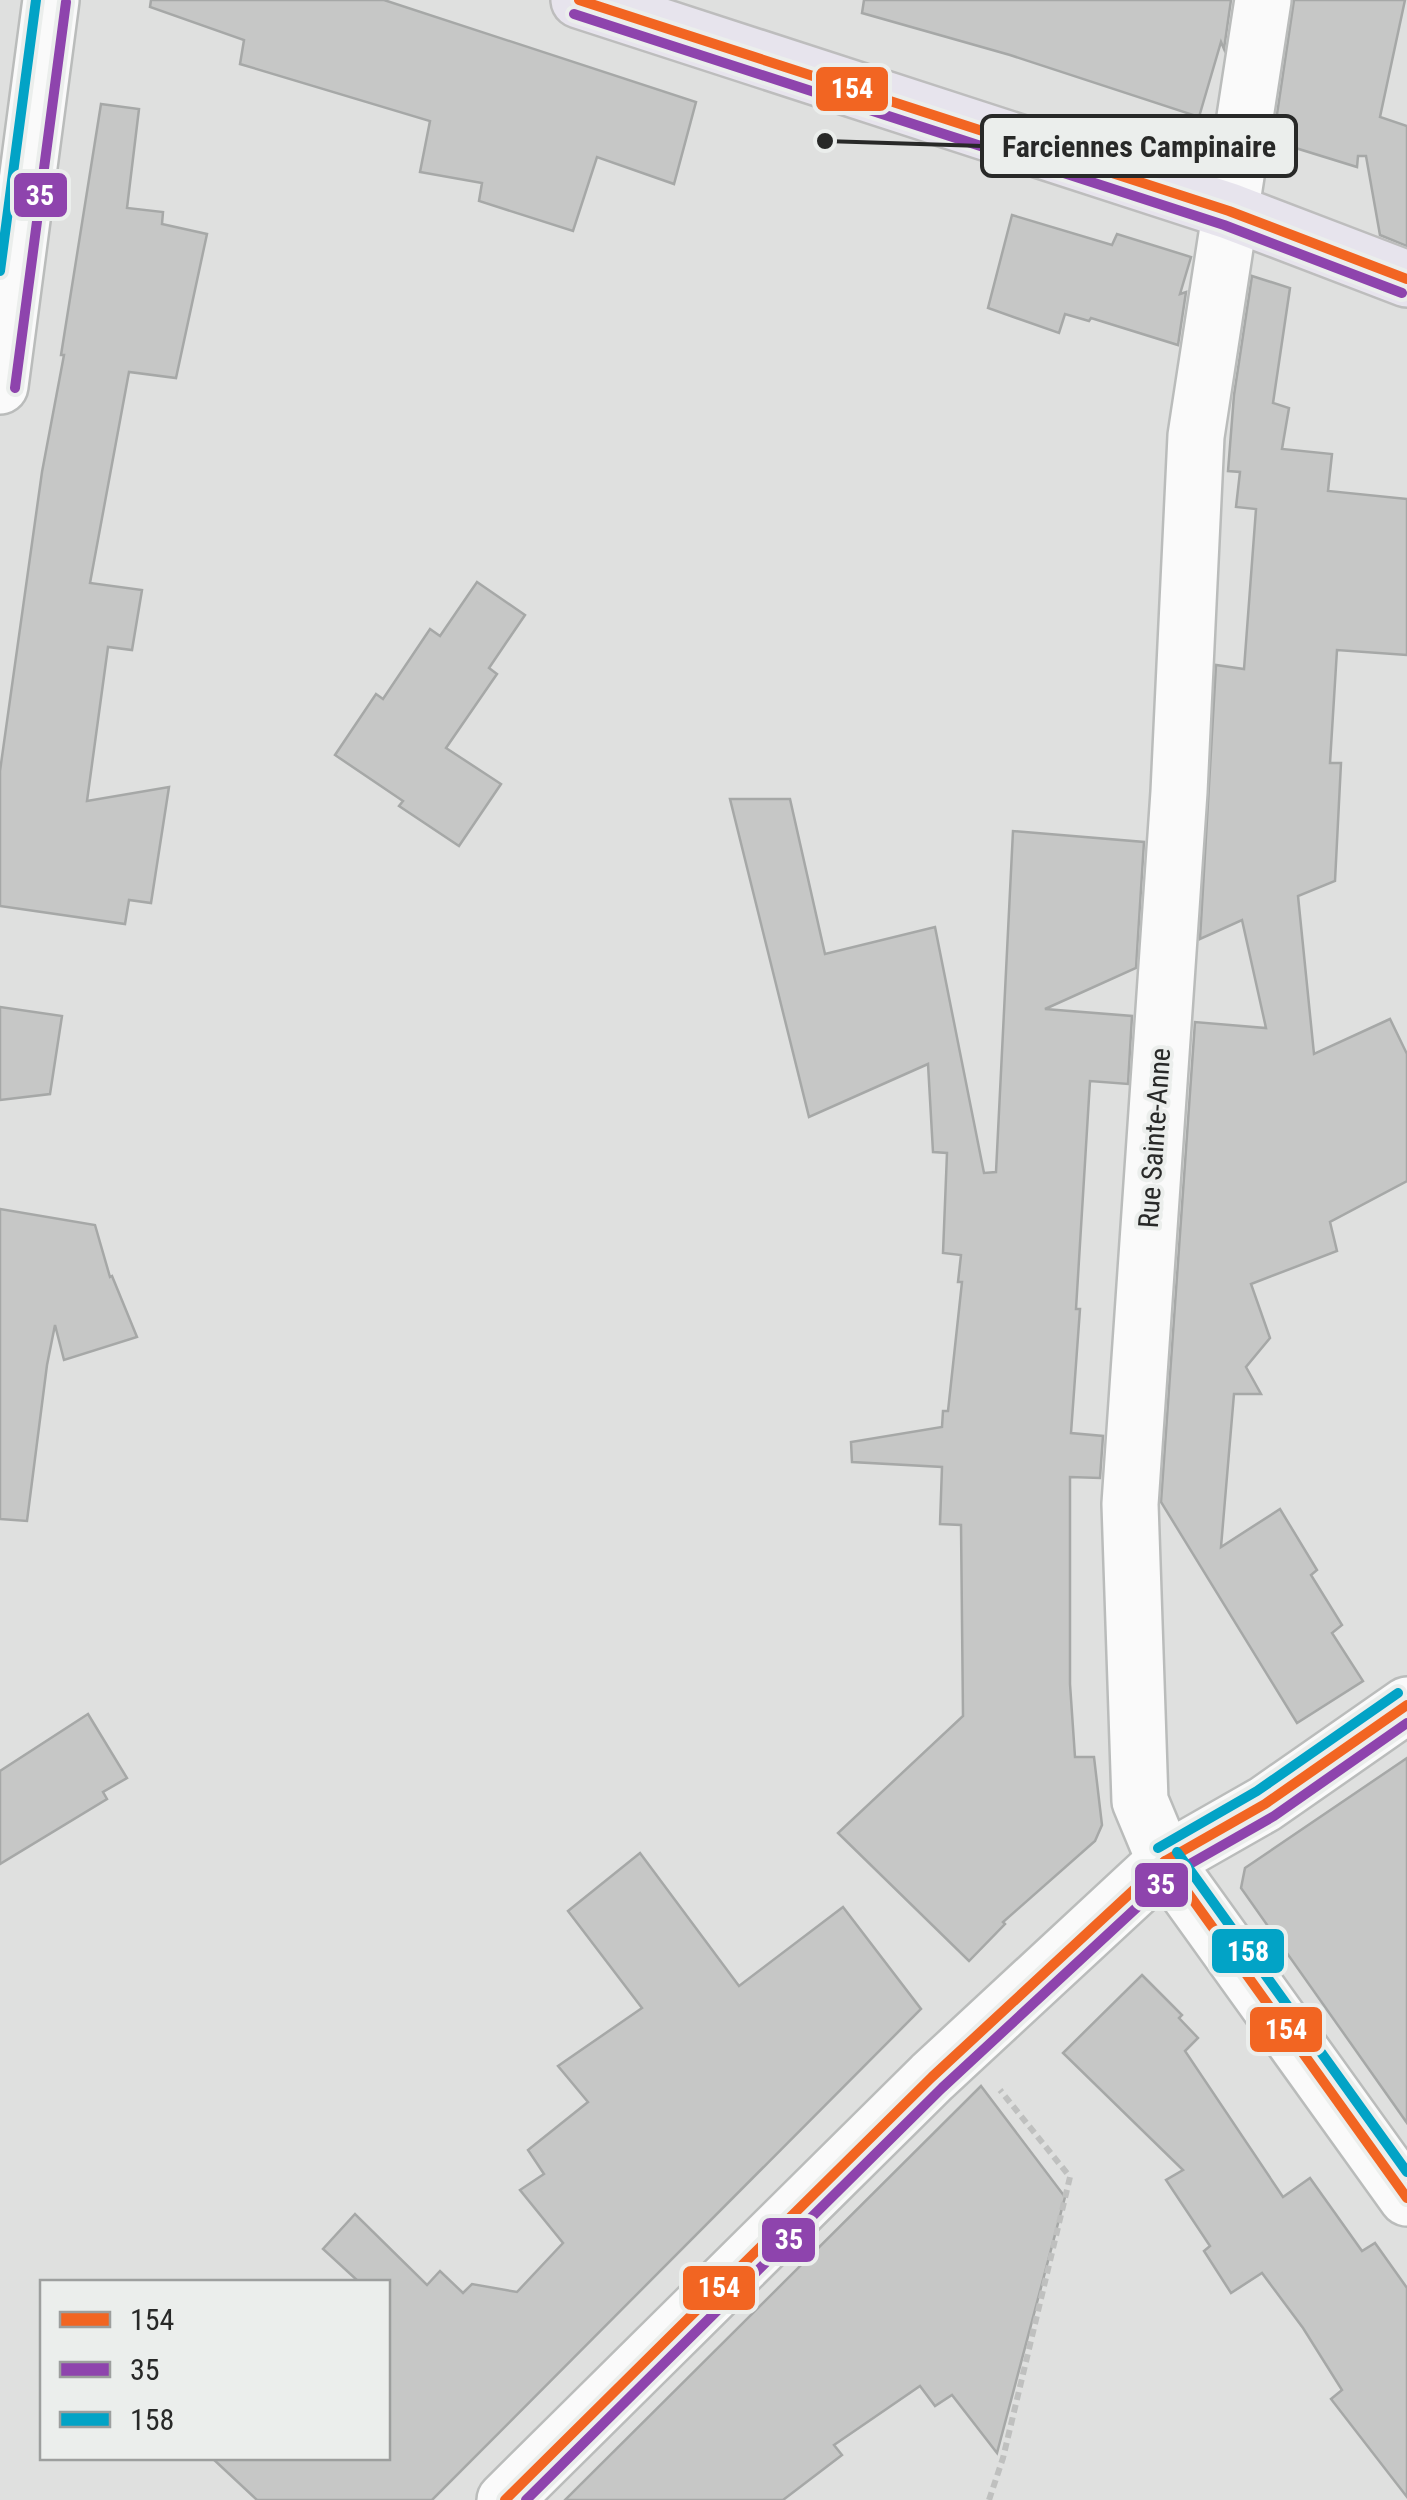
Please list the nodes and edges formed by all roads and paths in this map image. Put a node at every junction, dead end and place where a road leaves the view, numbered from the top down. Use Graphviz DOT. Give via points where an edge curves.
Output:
graph roads {
  1 [pos="52,0"];
  2 [pos="579,0"];
  3 [pos="1263,0"];
  4 [pos="1229,212"];
  5 [pos="1407,279"];
  6 [pos="0,386"];
  7 [pos="1407,1704"];
  8 [pos="1165,1861"];
  9 [pos="964,2046"];
  10 [pos="1407,2198"];
  11 [pos="505,2500"];
  12 [pos="989,2500"];
  1 -- 6 [label="street"];
  2 -- 4 [label="main road"];
  3 -- 4 [label="street, Rue Sainte-Anne"];
  4 -- 5 [label="main road"];
  4 -- 8 [label="street, Rue Sainte-Anne" via="1196,436 1130,1504 1140,1800"];
  7 -- 8 [label="street" via="1265,1804"];
  8 -- 9 [label="street"];
  8 -- 10 [label="street, Rue Sainte-Anne"];
  9 -- 11 [label="street"];
  9 -- 12 [label="path" via="1070,2177"];
}
